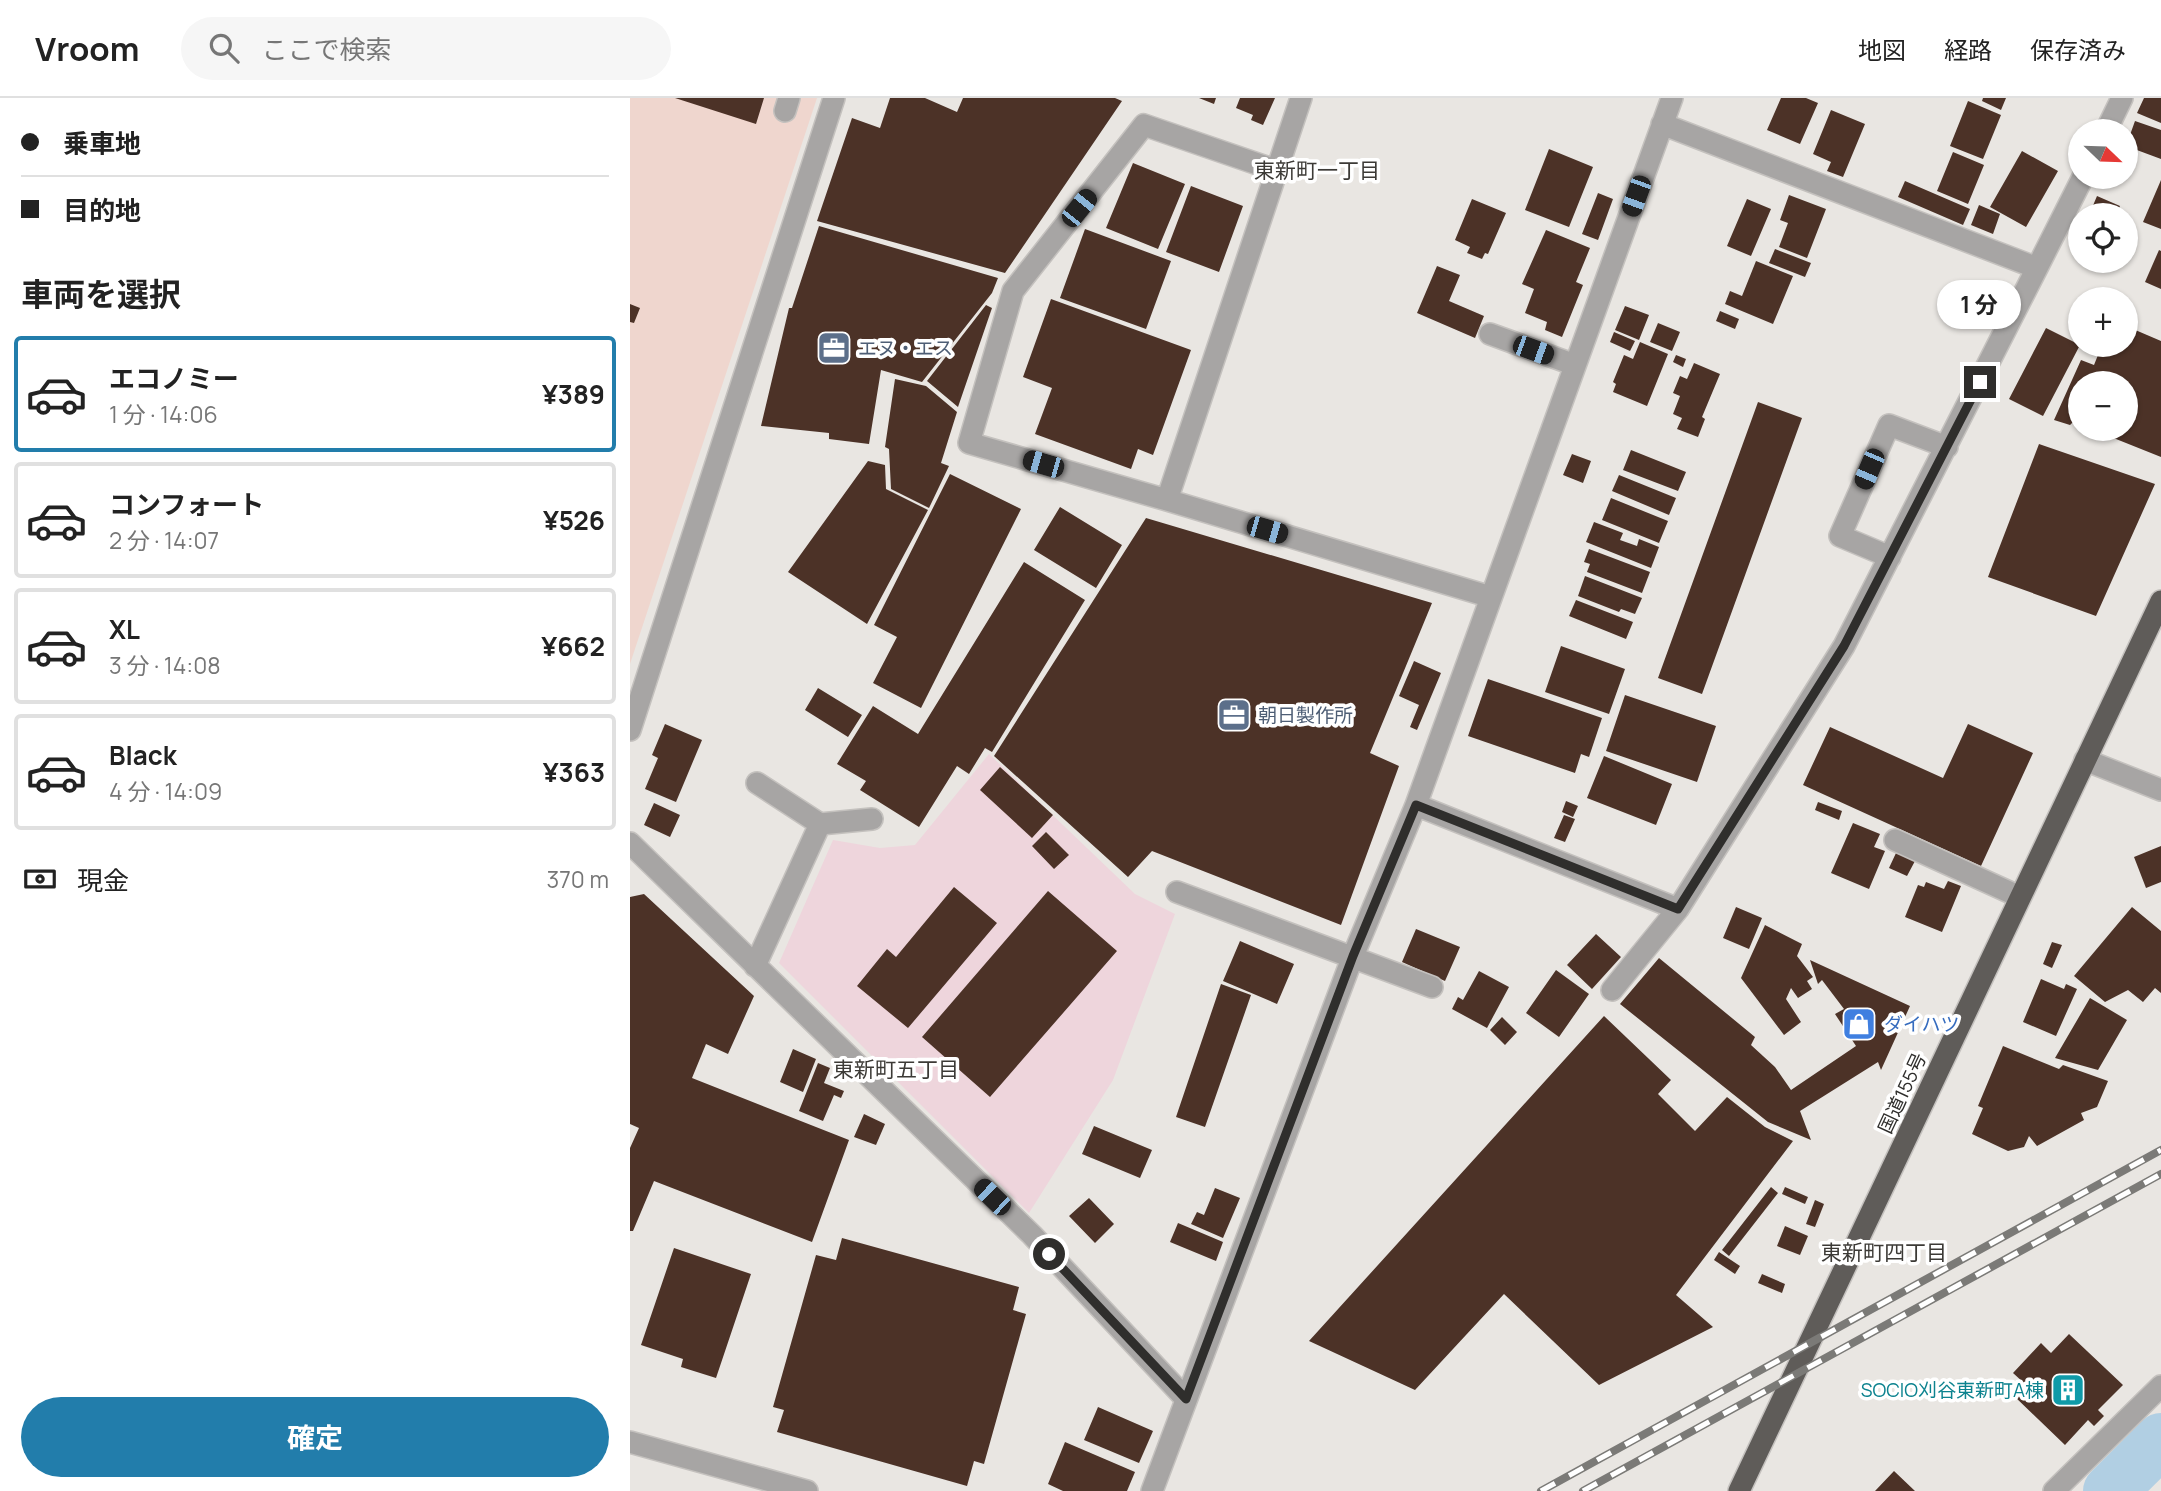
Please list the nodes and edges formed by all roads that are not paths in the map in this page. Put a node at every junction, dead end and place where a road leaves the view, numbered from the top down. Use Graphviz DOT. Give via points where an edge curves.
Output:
graph roads {
  1 [pos="834,98"];
  2 [pos="1301,98"];
  3 [pos="1672,98"];
  4 [pos="2122,98"];
  5 [pos="2111,119"];
  6 [pos="1662,124"];
  7 [pos="1275,170"];
  8 [pos="2077,189"];
  9 [pos="2037,268"];
  10 [pos="1490,334"];
  11 [pos="1575,365"];
  12 [pos="1947,447"];
  13 [pos="1167,500"];
  14 [pos="1890,557"];
  15 [pos="1491,597"];
  16 [pos="2161,601"];
  17 [pos="630,730"];
  18 [pos="2085,760"];
  19 [pos="757,783"];
  20 [pos="2161,790"];
  21 [pos="1416,805"];
  22 [pos="872,819"];
  23 [pos="820,824"];
  24 [pos="1895,839"];
  25 [pos="630,843"];
  26 [pos="1177,892"];
  27 [pos="2020,897"];
  28 [pos="1678,909"];
  29 [pos="1353,956"];
  30 [pos="755,966"];
  31 [pos="1432,987"];
  32 [pos="1612,990"];
  33 [pos="2161,1386"];
  34 [pos="1186,1399"];
  35 [pos="630,1442"];
  36 [pos="807,1491"];
  37 [pos="1152,1491"];
  38 [pos="1739,1491"];
  39 [pos="2054,1491"];
  1 -- 17 [label="street"];
  2 -- 7 [label="street"];
  3 -- 6 [label="street"];
  4 -- 5 [label="street"];
  6 -- 9 [label="street"];
  6 -- 11 [label="street"];
  7 -- 13 [label="street"];
  7 -- 13 [label="street" via="1144,125 1013,291 969,443"];
  8 -- 9 [label="street"];
  9 -- 12 [label="street"];
  10 -- 11 [label="street"];
  11 -- 15 [label="street"];
  12 -- 14 [label="street"];
  12 -- 14 [label="street" via="1889,425 1840,536"];
  13 -- 15 [label="street"];
  14 -- 28 [label="street" via="1844,646"];
  15 -- 21 [label="street"];
  16 -- 18 [label="highway, 国道155号"];
  18 -- 20 [label="street"];
  18 -- 27 [label="highway, 国道155号"];
  19 -- 23 [label="street"];
  21 -- 28 [label="street"];
  21 -- 29 [label="street"];
  22 -- 23 [label="street"];
  23 -- 30 [label="street"];
  24 -- 27 [label="street"];
  25 -- 30 [label="street"];
  26 -- 29 [label="street"];
  27 -- 38 [label="highway, 国道155号"];
  28 -- 32 [label="street"];
  29 -- 31 [label="street"];
  29 -- 34 [label="street"];
  30 -- 34 [label="street" via="1032,1236"];
  33 -- 39 [label="street"];
  34 -- 37 [label="street"];
  35 -- 36 [label="street"];
}
